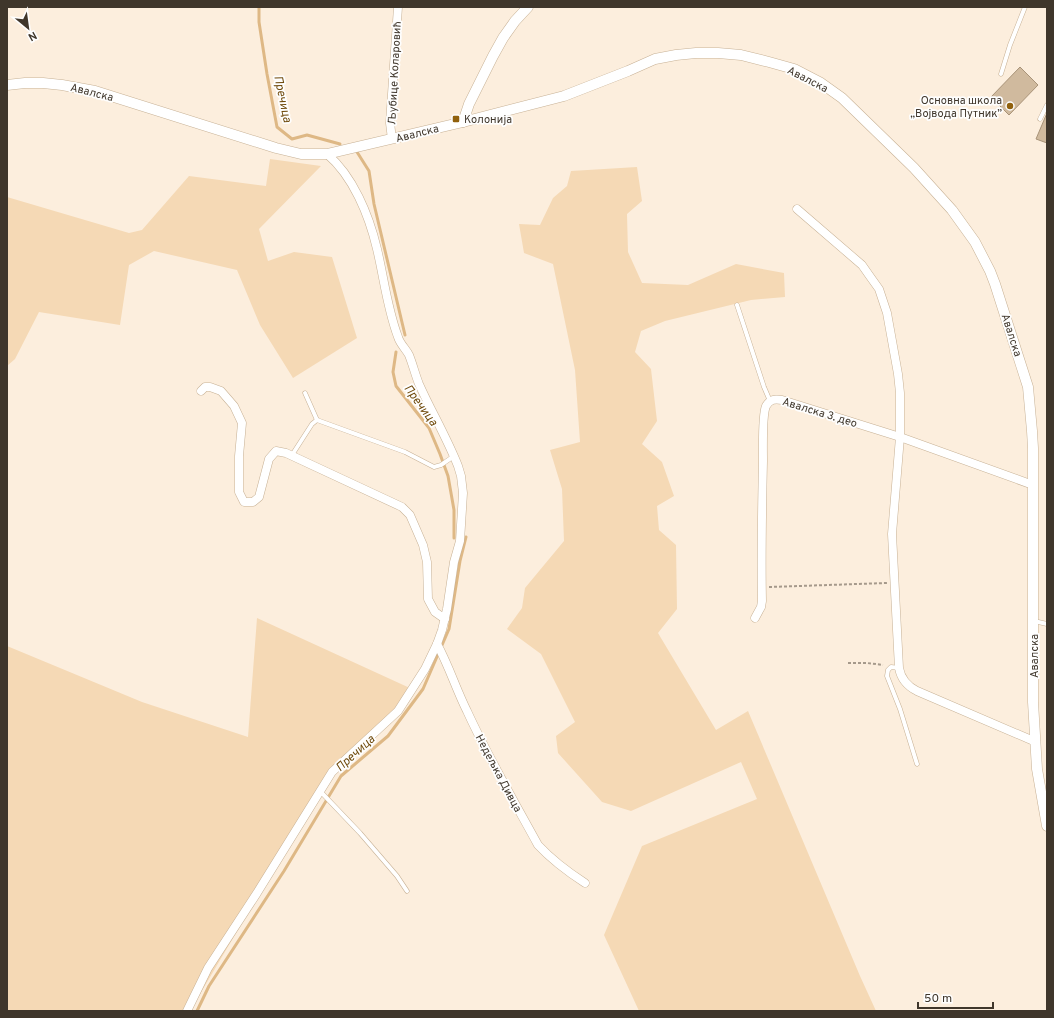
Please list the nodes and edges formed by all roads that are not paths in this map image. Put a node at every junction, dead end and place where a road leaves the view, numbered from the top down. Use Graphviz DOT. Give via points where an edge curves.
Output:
graph roads {
  1 [pos="398,7"];
  2 [pos="528,7"];
  3 [pos="1025,7"];
  4 [pos="1000,74"];
  5 [pos="7,85"];
  6 [pos="1047,105"];
  7 [pos="1040,119"];
  8 [pos="463,122"];
  9 [pos="392,139"];
  10 [pos="327,154"];
  11 [pos="797,209"];
  12 [pos="737,305"];
  13 [pos="201,391"];
  14 [pos="305,393"];
  15 [pos="770,401"];
  16 [pos="317,420"];
  17 [pos="900,437"];
  18 [pos="292,456"];
  19 [pos="451,458"];
  20 [pos="1033,485"];
  21 [pos="755,618"];
  22 [pos="445,619"];
  23 [pos="1034,621"];
  24 [pos="1047,624"];
  25 [pos="437,645"];
  26 [pos="895,667"];
  27 [pos="1036,742"];
  28 [pos="917,764"];
  29 [pos="322,792"];
  30 [pos="1047,826"];
  31 [pos="585,882"];
  32 [pos="407,891"];
  33 [pos="187,1011"];
  1 -- 9 [label="street, Љубице Коларовић" via="390,123"];
  2 -- 8 [label="street" via="503,38 469,104"];
  3 -- 4 [label="lane"];
  5 -- 10 [label="street, Авалска" via="43,83 95,91 276,148 301,154"];
  6 -- 7 [label="lane"];
  8 -- 9 [label="street, Авалска"];
  8 -- 20 [label="street, Авалска" via="564,96 655,59 676,54 741,55 794,69 821,83 842,98 914,168 952,210 975,242 999,294 1028,387"];
  9 -- 10 [label="street, Авалска"];
  10 -- 19 [label="street" via="349,180 361,202 377,249 398,338 408,354"];
  11 -- 17 [label="street" via="862,265 878,289 887,313 898,374"];
  12 -- 15 [label="lane"];
  13 -- 18 [label="street" via="205,387 210,387 221,391 234,406 242,423 239,456 240,492 244,502 253,502 259,497 270,459 276,451"];
  14 -- 16 [label="lane"];
  15 -- 17 [label="street, Авалска 3. део" via="782,400"];
  15 -- 21 [label="street, Авалска 3. део" via="764,415 762,601"];
  16 -- 18 [label="lane"];
  16 -- 19 [label="lane" via="405,452 434,466 441,465"];
  17 -- 20 [label="street, Авалска 3. део"];
  17 -- 26 [label="street" via="892,534"];
  18 -- 22 [label="street" via="402,507 410,515 427,562 428,600 435,612"];
  19 -- 22 [label="street" via="461,476 463,492 460,541"];
  20 -- 23 [label="street, Авалска"];
  22 -- 25 [label="street"];
  23 -- 24 [label="lane"];
  23 -- 27 [label="street, Авалска" via="1033,702"];
  25 -- 29 [label="street" via="398,711 332,772"];
  25 -- 31 [label="street, Недељка Дивца" via="479,736 538,845 567,871"];
  26 -- 27 [label="street" via="907,684 917,691"];
  26 -- 28 [label="lane" via="888,670 887,676"];
  27 -- 30 [label="street, Авалска"];
  29 -- 32 [label="lane" via="397,876"];
  29 -- 33 [label="street" via="208,968"];
}
